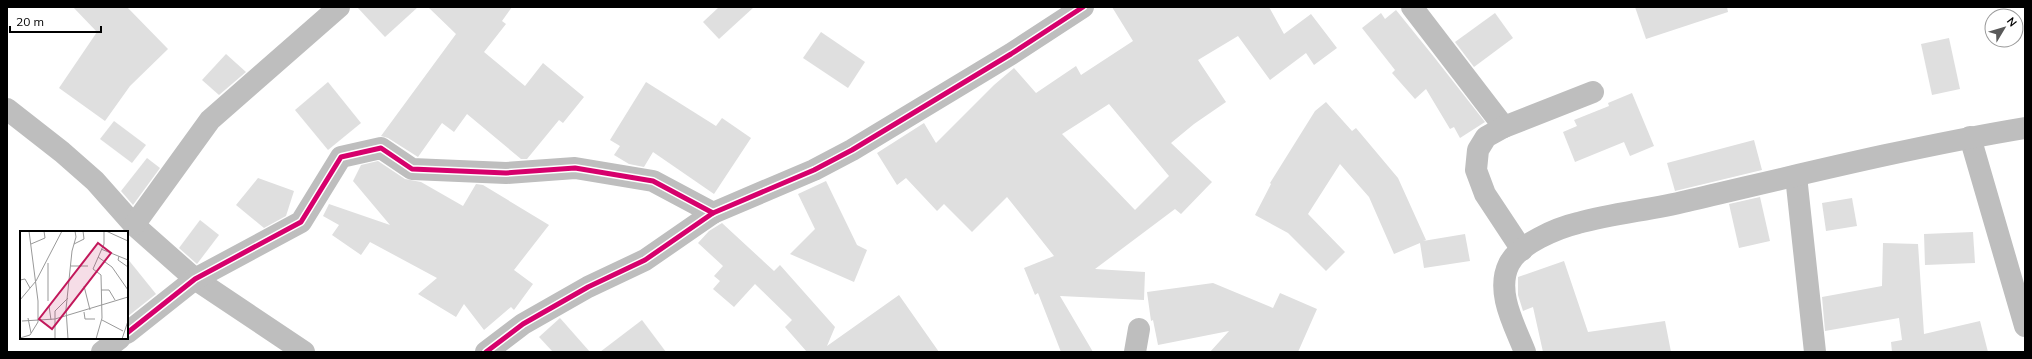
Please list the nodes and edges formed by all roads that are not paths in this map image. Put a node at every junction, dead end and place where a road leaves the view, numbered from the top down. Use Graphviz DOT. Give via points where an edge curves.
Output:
graph roads {
  1 [pos="339,7"];
  2 [pos="1083,7"];
  3 [pos="1412,7"];
  4 [pos="1594,92"];
  5 [pos="7,109"];
  6 [pos="1504,127"];
  7 [pos="2025,128"];
  8 [pos="1970,137"];
  9 [pos="1796,176"];
  10 [pos="713,213"];
  11 [pos="134,226"];
  12 [pos="1522,250"];
  13 [pos="196,279"];
  14 [pos="2025,326"];
  15 [pos="1140,329"];
  16 [pos="128,332"];
  17 [pos="119,339"];
  18 [pos="102,352"];
  19 [pos="304,352"];
  20 [pos="486,352"];
  21 [pos="1135,352"];
  22 [pos="1525,352"];
  23 [pos="1815,352"];
  1 -- 11 [label="street" via="210,120"];
  2 -- 10 [label="street" via="1012,54 852,150 814,170"];
  3 -- 6 [label="street"];
  4 -- 6 [label="street"];
  5 -- 11 [label="street" via="95,181"];
  6 -- 12 [label="street" via="1486,137 1478,150 1476,170 1485,194"];
  7 -- 8 [label="street"];
  8 -- 9 [label="street"];
  8 -- 14 [label="street"];
  9 -- 12 [label="street" via="1673,205 1578,223 1539,239"];
  9 -- 23 [label="street"];
  10 -- 13 [label="street" via="653,181 576,168 506,173 412,169 381,148 341,157 301,222"];
  10 -- 20 [label="street" via="645,260 588,287 523,324"];
  11 -- 13 [label="street"];
  12 -- 22 [label="street" via="1509,264 1504,281 1505,298"];
  13 -- 16 [label="street"];
  13 -- 19 [label="street"];
  15 -- 21 [label="street"];
  17 -- 18 [label="street"];
}
